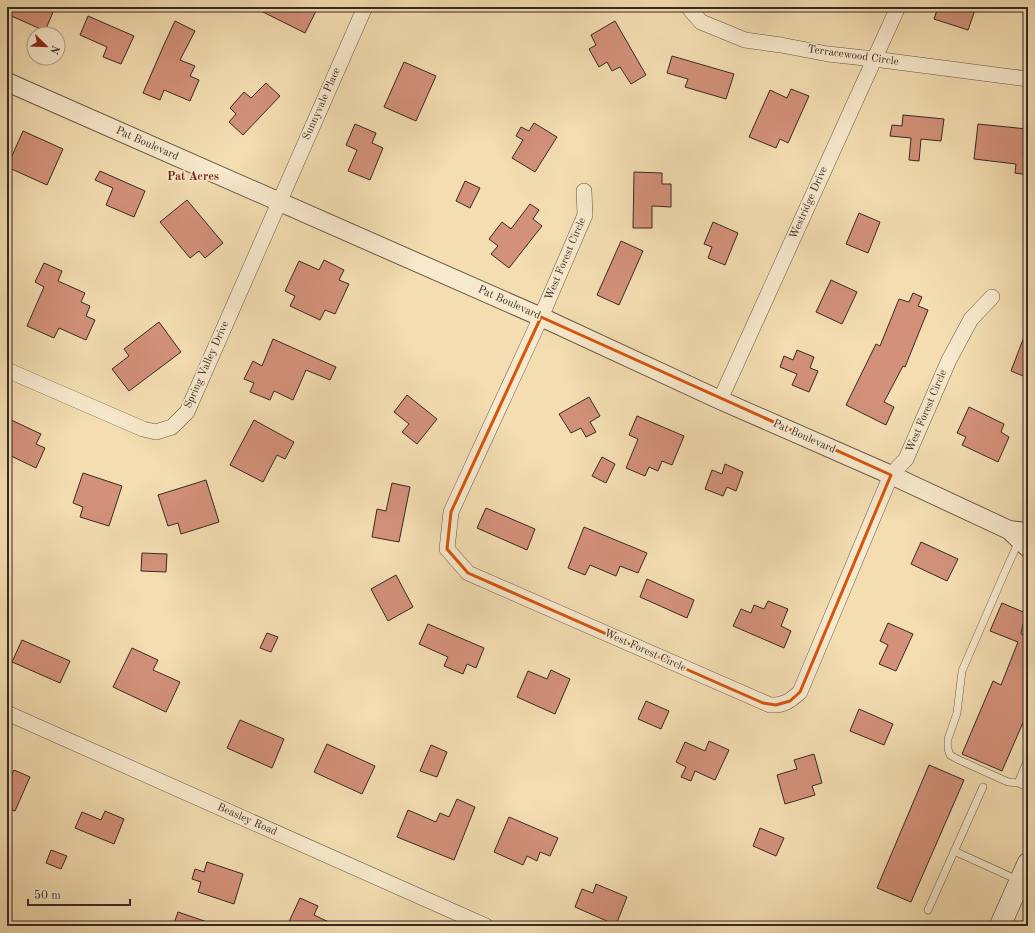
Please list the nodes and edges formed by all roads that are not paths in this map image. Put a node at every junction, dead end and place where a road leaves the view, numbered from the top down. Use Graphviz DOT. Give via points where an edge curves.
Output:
graph roads {
  1 [pos="365,7"];
  2 [pos="688,7"];
  3 [pos="898,7"];
  4 [pos="874,59"];
  5 [pos="1028,79"];
  6 [pos="7,82"];
  7 [pos="584,191"];
  8 [pos="279,202"];
  9 [pos="992,297"];
  10 [pos="541,317"];
  11 [pos="7,370"];
  12 [pos="720,400"];
  13 [pos="891,475"];
  14 [pos="1021,538"];
  15 [pos="7,713"];
  16 [pos="1028,759"];
  17 [pos="1018,783"];
  18 [pos="983,787"];
  19 [pos="1028,787"];
  20 [pos="954,851"];
  21 [pos="1025,876"];
  22 [pos="928,910"];
  23 [pos="486,926"];
  24 [pos="1000,926"];
  1 -- 8 [label="street, Sunnyvale Place"];
  2 -- 4 [label="street, Terracewood Circle" via="701,22 745,40"];
  3 -- 4 [label="street, Westridge Drive"];
  4 -- 5 [label="street, Terracewood Circle"];
  4 -- 12 [label="street, Westridge Drive"];
  6 -- 8 [label="street, Pat Boulevard"];
  7 -- 10 [label="street, West Forest Circle" via="585,215"];
  8 -- 10 [label="street, Pat Boulevard"];
  8 -- 11 [label="street, Spring Valley Drive" via="187,412 172,427 156,432 143,429"];
  9 -- 13 [label="street, West Forest Circle" via="971,319 949,360 906,459"];
  10 -- 12 [label="street, Pat Boulevard"];
  10 -- 13 [label="street, West Forest Circle" via="451,512 447,550 468,573 763,703 776,705 790,701 800,692"];
  12 -- 13 [label="street, Pat Boulevard"];
  13 -- 14 [label="street, Pat Boulevard"];
  14 -- 17 [label="lane" via="962,672 957,713 948,739 950,755 1008,782"];
  15 -- 23 [label="street, Beasley Road"];
  16 -- 17 [label="lane"];
  17 -- 19 [label="lane"];
  18 -- 20 [label="lane"];
  20 -- 21 [label="lane"];
  20 -- 22 [label="lane"];
  21 -- 24 [label="main road"];
}
